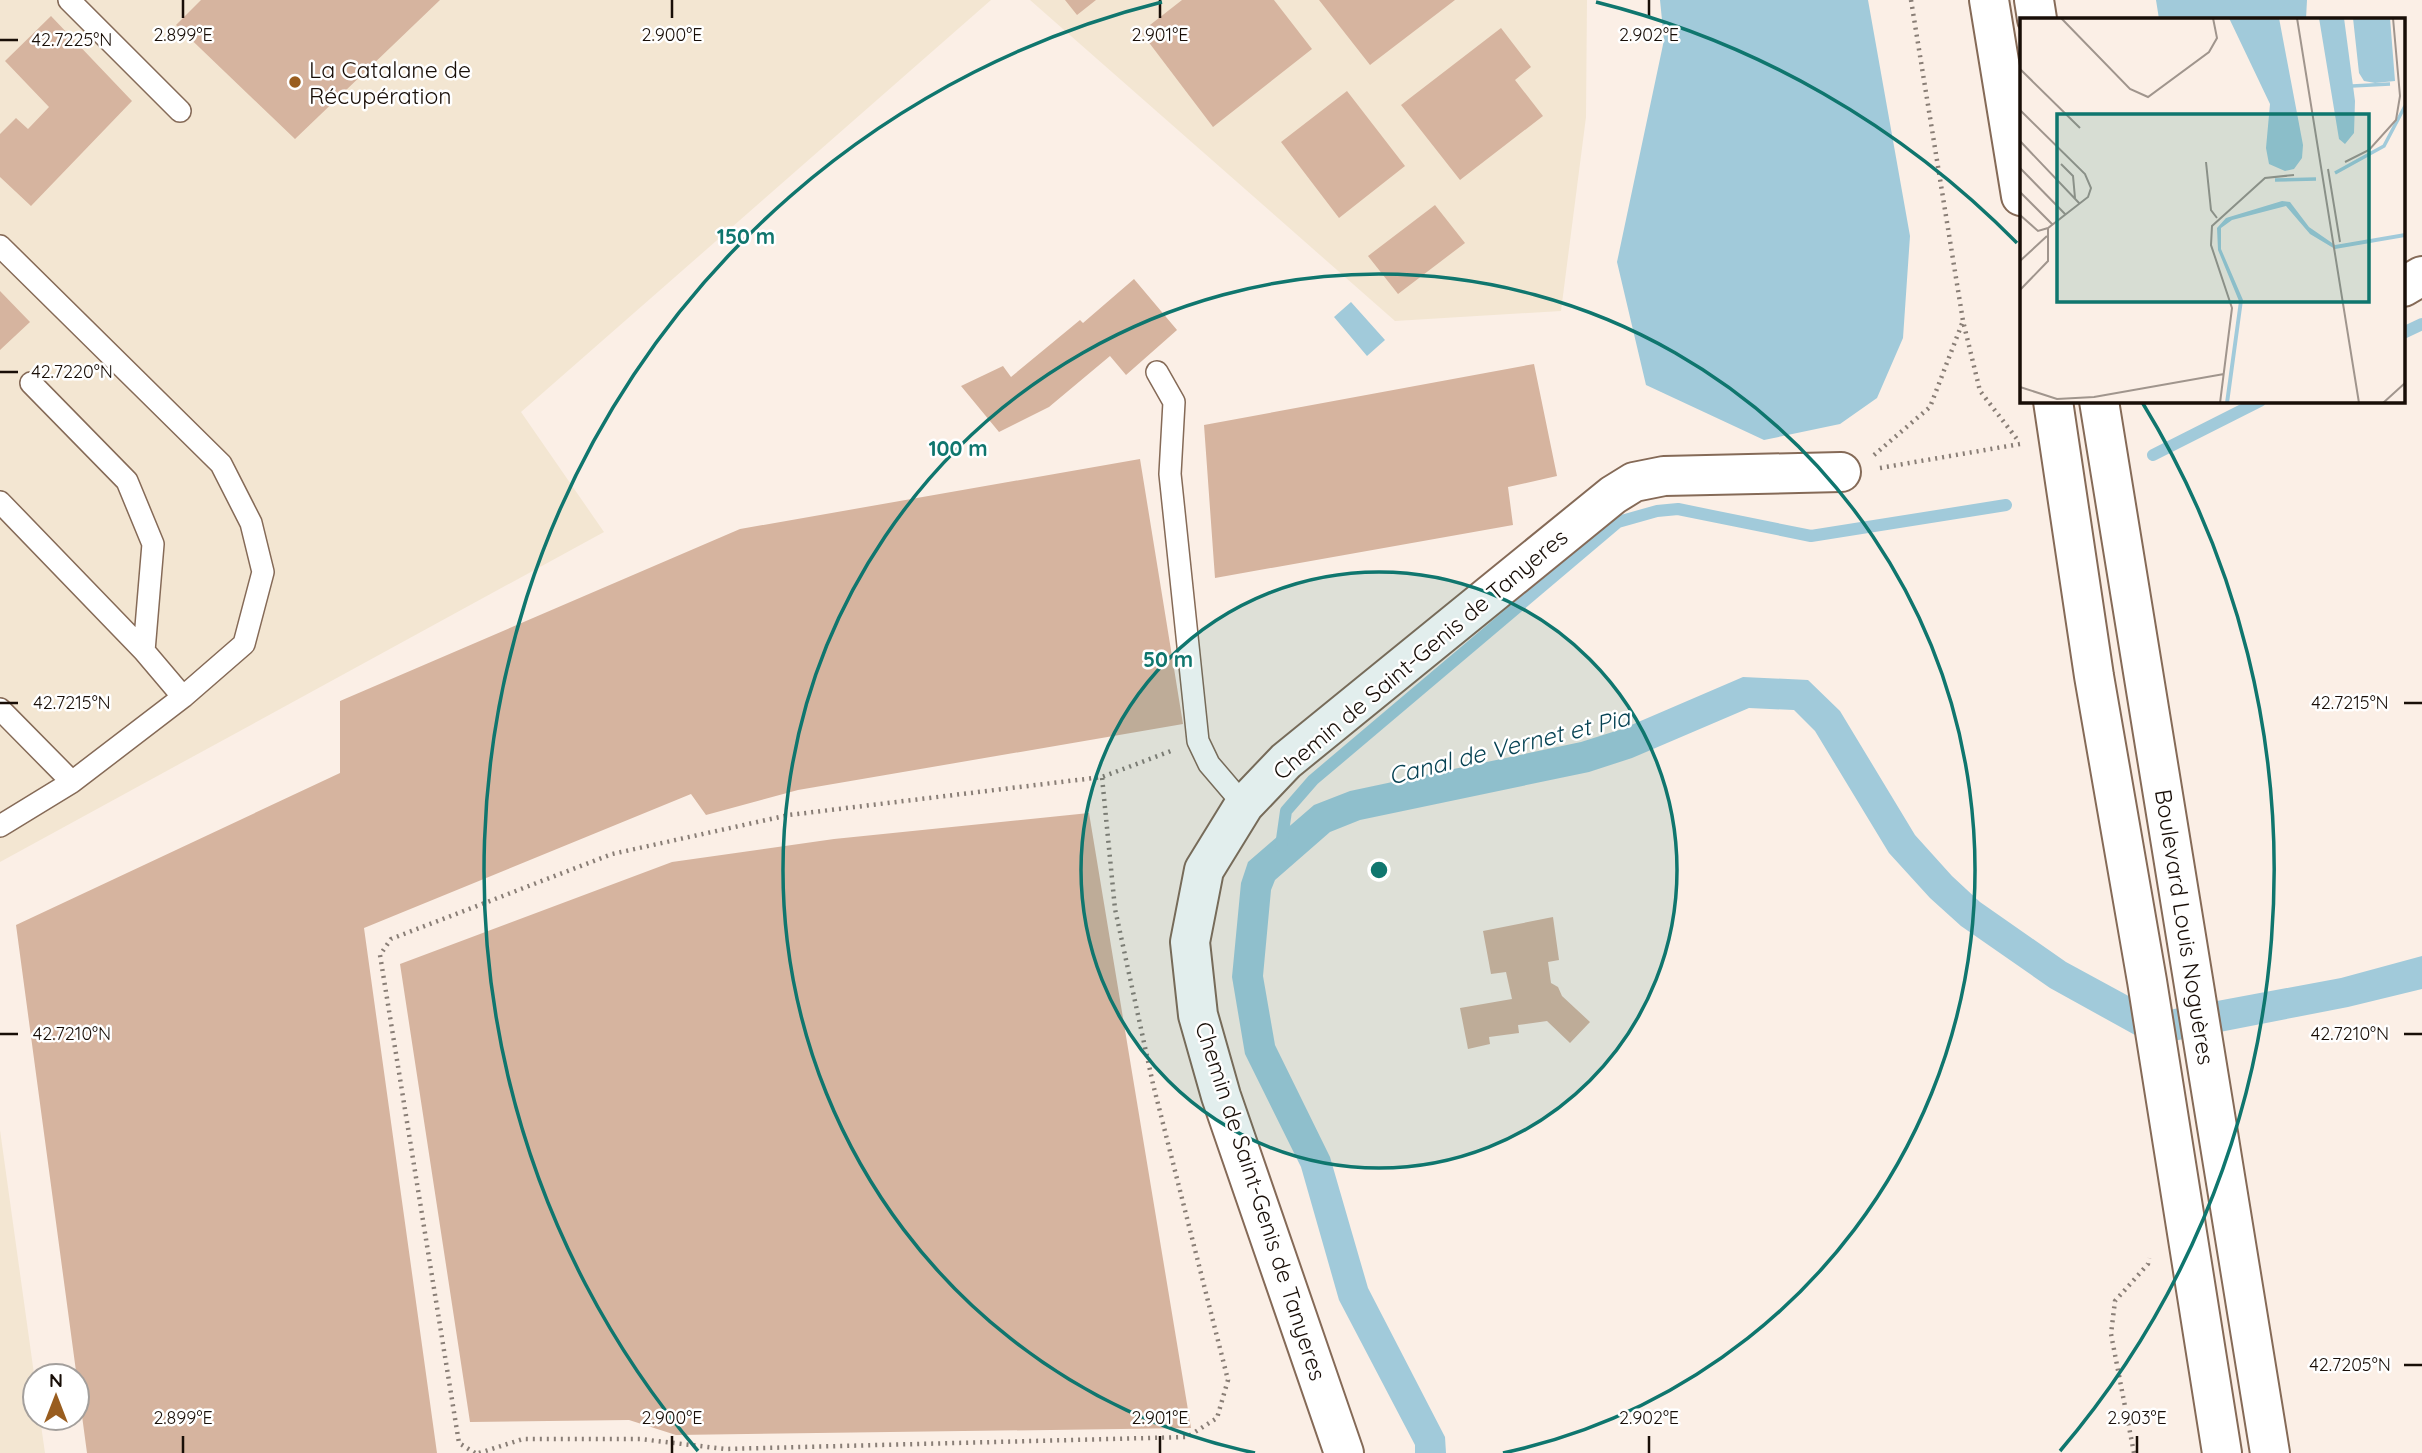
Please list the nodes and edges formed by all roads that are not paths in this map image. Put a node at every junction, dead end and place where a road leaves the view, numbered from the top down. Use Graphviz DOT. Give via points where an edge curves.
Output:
graph roads {
  1 [pos="69,0"];
  2 [pos="1989,0"];
  3 [pos="2034,0"];
  4 [pos="2037,18"];
  5 [pos="180,110"];
  6 [pos="2020,189"];
  7 [pos="0,246"];
  8 [pos="2422,276"];
  9 [pos="2404,286"];
  10 [pos="1157,372"];
  11 [pos="31,383"];
  12 [pos="2053,402"];
  13 [pos="2099,402"];
  14 [pos="1847,472"];
  15 [pos="0,502"];
  16 [pos="144,651"];
  17 [pos="183,697"];
  18 [pos="0,709"];
  19 [pos="72,782"];
  20 [pos="1244,805"];
  21 [pos="0,826"];
  22 [pos="1344,1453"];
  23 [pos="2222,1453"];
  24 [pos="2270,1453"];
  1 -- 5 [label="lane"];
  2 -- 6 [label="main road"];
  3 -- 4 [label="main road"];
  7 -- 17 [label="lane" via="221,464 251,523 263,572 244,645"];
  8 -- 9 [label="main road"];
  10 -- 20 [label="lane" via="1174,402 1170,474 1198,741 1209,764"];
  11 -- 16 [label="lane" via="127,481 153,544"];
  12 -- 23 [label="main road, Boulevard Louis Noguères"];
  13 -- 24 [label="main road, Boulevard Louis Noguères"];
  14 -- 20 [label="main road, Chemin de Saint-Genis de Tanyeres" via="1664,476 1634,482 1612,495 1286,761"];
  15 -- 16 [label="lane"];
  16 -- 17 [label="lane"];
  17 -- 19 [label="lane"];
  18 -- 19 [label="lane"];
  19 -- 21 [label="lane"];
  20 -- 22 [label="main road, Chemin de Saint-Genis de Tanyeres" via="1204,870 1190,942 1198,1015 1221,1096"];
}
